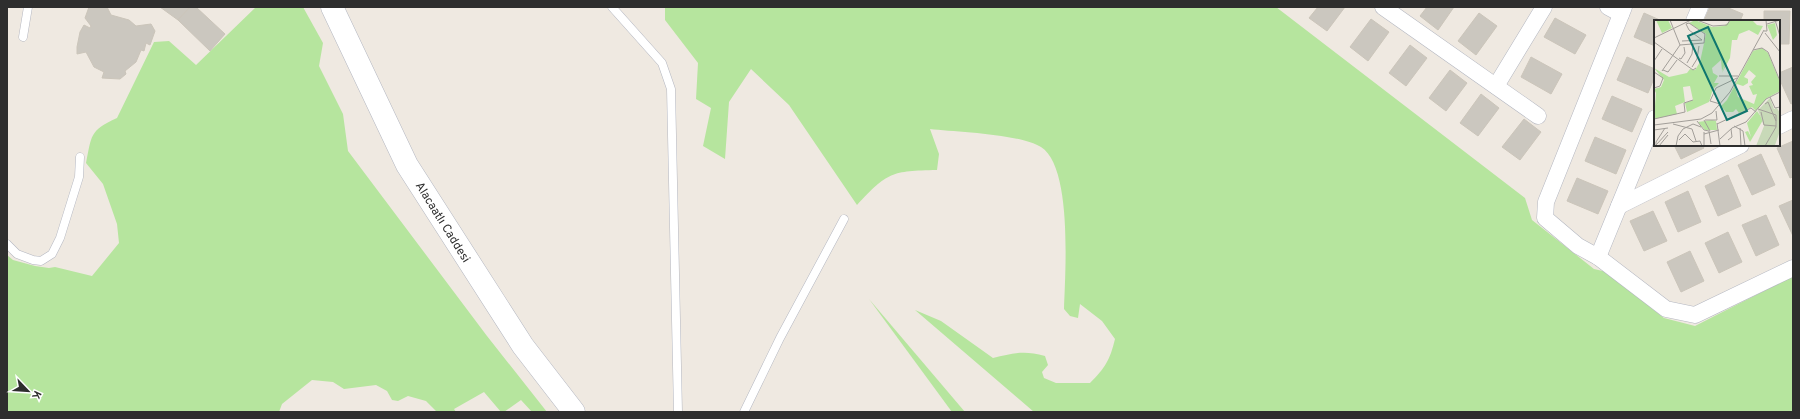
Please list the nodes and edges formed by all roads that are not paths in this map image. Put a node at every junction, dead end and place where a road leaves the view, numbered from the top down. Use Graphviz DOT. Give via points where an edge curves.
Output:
graph roads {
  1 [pos="28,7"];
  2 [pos="612,7"];
  3 [pos="1383,7"];
  4 [pos="1544,7"];
  5 [pos="1700,7"];
  6 [pos="1618,9"];
  7 [pos="336,10"];
  8 [pos="1694,20"];
  9 [pos="23,37"];
  10 [pos="1496,86"];
  11 [pos="1538,116"];
  12 [pos="1793,119"];
  13 [pos="1654,120"];
  14 [pos="1780,126"];
  15 [pos="1739,146"];
  16 [pos="80,157"];
  17 [pos="1619,206"];
  18 [pos="844,219"];
  19 [pos="7,244"];
  20 [pos="1598,257"];
  21 [pos="1793,268"];
  22 [pos="574,412"];
  23 [pos="678,412"];
  24 [pos="744,412"];
  1 -- 9 [label="lane"];
  2 -- 23 [label="lane" via="662,63 671,89"];
  3 -- 10 [label="street"];
  4 -- 10 [label="street"];
  5 -- 8 [label="street"];
  6 -- 20 [label="street" via="1546,202 1545,218 1578,246"];
  7 -- 22 [label="main road, Alacaatlı Caddesi" via="407,165 523,346"];
  10 -- 11 [label="street"];
  12 -- 14 [label="street"];
  13 -- 17 [label="street"];
  15 -- 17 [label="street"];
  16 -- 19 [label="lane" via="79,177 60,238 52,254 41,261 33,260 17,254"];
  17 -- 20 [label="street"];
  18 -- 24 [label="lane" via="780,338"];
  20 -- 21 [label="street" via="1666,310 1695,315"];
}
